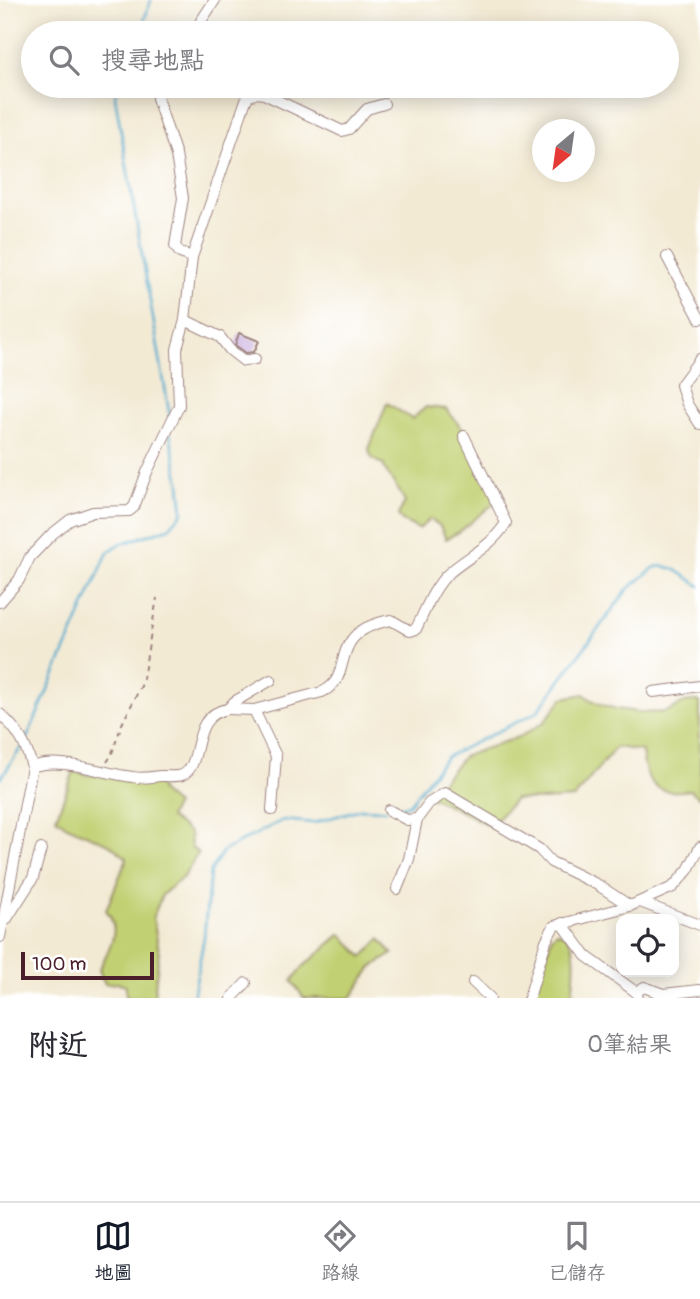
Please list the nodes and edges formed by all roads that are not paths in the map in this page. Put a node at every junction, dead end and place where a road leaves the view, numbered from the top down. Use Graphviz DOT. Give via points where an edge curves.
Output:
graph roads {
  1 [pos="215,0"];
  2 [pos="201,21"];
  3 [pos="157,98"];
  4 [pos="247,98"];
  5 [pos="272,98"];
  6 [pos="384,104"];
  7 [pos="192,257"];
  8 [pos="667,257"];
  9 [pos="700,319"];
  10 [pos="185,320"];
  11 [pos="255,359"];
  12 [pos="700,359"];
  13 [pos="700,424"];
  14 [pos="464,436"];
  15 [pos="0,602"];
  16 [pos="271,680"];
  17 [pos="700,686"];
  18 [pos="653,692"];
  19 [pos="228,709"];
  20 [pos="254,710"];
  21 [pos="0,714"];
  22 [pos="32,767"];
  23 [pos="272,810"];
  24 [pos="388,810"];
  25 [pos="416,819"];
  26 [pos="700,847"];
  27 [pos="41,849"];
  28 [pos="397,889"];
  29 [pos="635,904"];
  30 [pos="562,923"];
  31 [pos="700,925"];
  32 [pos="1,932"];
  33 [pos="472,982"];
  34 [pos="246,983"];
  35 [pos="700,990"];
  36 [pos="637,995"];
  37 [pos="232,998"];
  38 [pos="490,998"];
  39 [pos="529,998"];
  1 -- 2 [label="street"];
  3 -- 7 [label="street" via="177,155 183,198 175,246"];
  4 -- 7 [label="street"];
  5 -- 6 [label="street" via="342,131 367,109"];
  7 -- 10 [label="street"];
  8 -- 9 [label="street"];
  10 -- 11 [label="street" via="220,337 244,360"];
  10 -- 15 [label="street" via="177,349 179,406 134,508 93,512 70,520 30,557 19,580"];
  12 -- 13 [label="street" via="681,385"];
  14 -- 20 [label="street" via="506,523 497,538 447,574 416,629 410,631 391,620 375,623 353,637 333,688"];
  16 -- 19 [label="street"];
  17 -- 18 [label="street"];
  19 -- 20 [label="street"];
  19 -- 22 [label="street" via="219,710 205,724 195,756 182,775 136,778 49,762"];
  20 -- 23 [label="street" via="276,756"];
  21 -- 22 [label="street" via="25,742"];
  22 -- 32 [label="street"];
  24 -- 25 [label="street" via="407,820"];
  25 -- 28 [label="street" via="409,859"];
  25 -- 29 [label="street" via="445,793 539,849 551,862"];
  26 -- 29 [label="street" via="673,887"];
  27 -- 32 [label="street" via="33,877"];
  29 -- 30 [label="street"];
  29 -- 31 [label="street"];
  30 -- 36 [label="street" via="586,956"];
  30 -- 39 [label="street" via="551,931"];
  33 -- 38 [label="street"];
  34 -- 37 [label="street"];
  35 -- 36 [label="street" via="663,994 644,987"];
}
